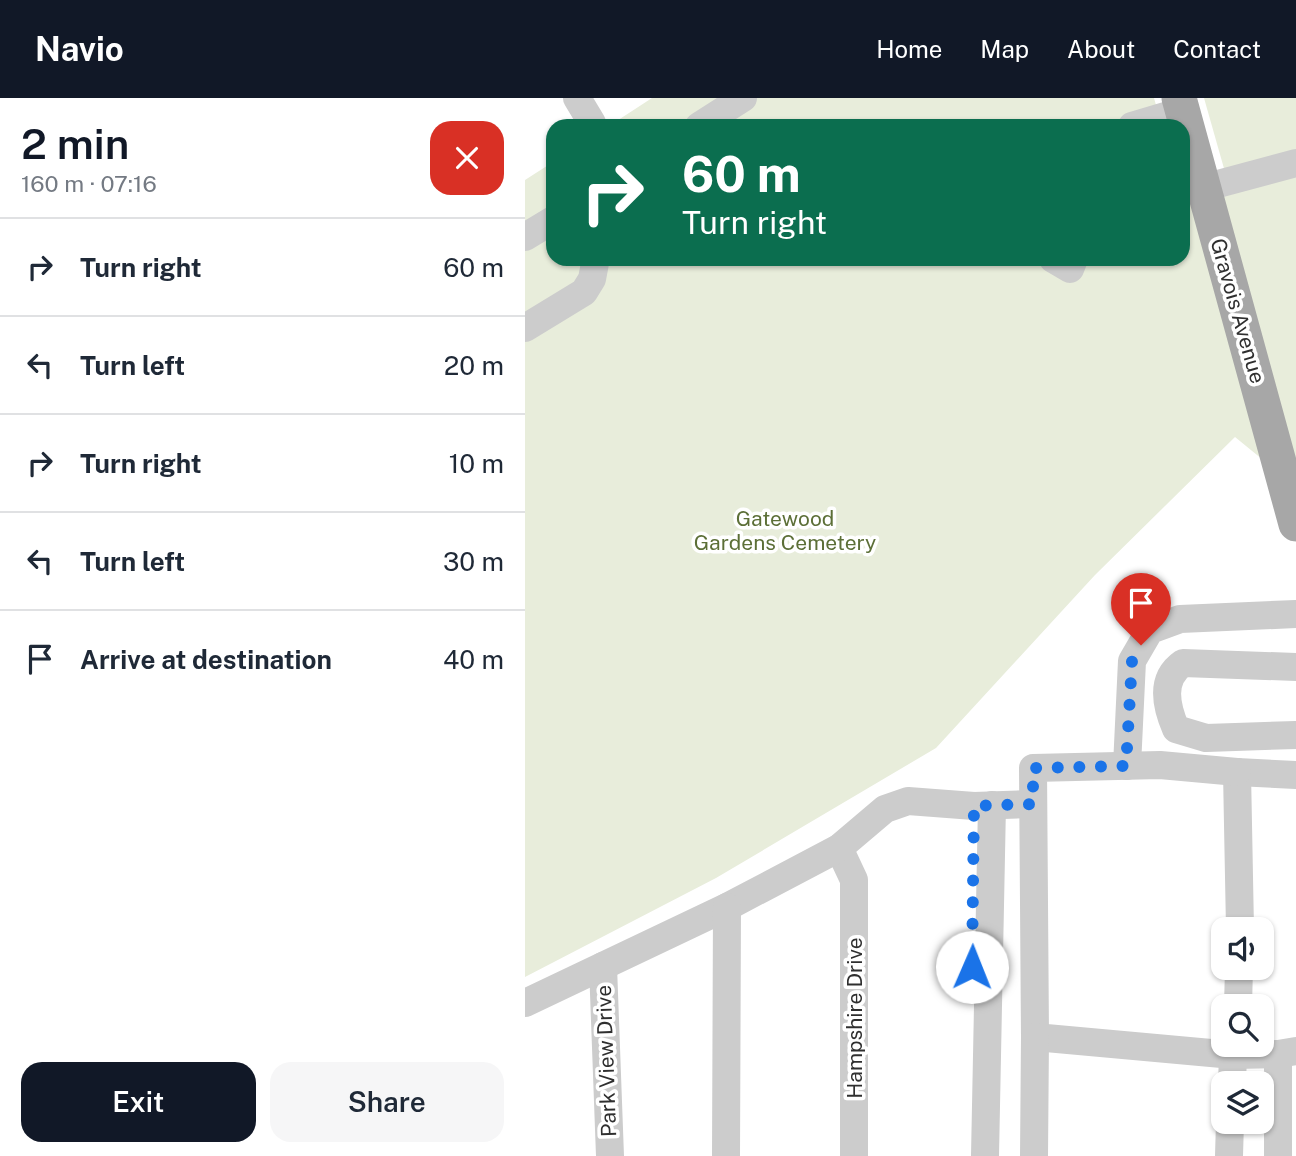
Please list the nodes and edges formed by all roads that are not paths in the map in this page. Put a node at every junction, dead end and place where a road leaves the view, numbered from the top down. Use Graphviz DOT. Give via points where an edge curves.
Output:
graph roads {
  1 [pos="577,98"];
  2 [pos="743,98"];
  3 [pos="1180,105"];
  4 [pos="590,119"];
  5 [pos="710,119"];
  6 [pos="1148,119"];
  7 [pos="1190,140"];
  8 [pos="1296,163"];
  9 [pos="1296,182"];
  10 [pos="1206,197"];
  11 [pos="546,224"];
  12 [pos="525,237"];
  13 [pos="594,266"];
  14 [pos="525,328"];
  15 [pos="1296,524"];
  16 [pos="1296,614"];
  17 [pos="1296,667"];
  18 [pos="1296,735"];
  19 [pos="1126,766"];
  20 [pos="1237,772"];
  21 [pos="1296,775"];
  22 [pos="1033,804"];
  23 [pos="983,805"];
  24 [pos="839,848"];
  25 [pos="727,907"];
  26 [pos="1240,917"];
  27 [pos="603,966"];
  28 [pos="525,1003"];
  29 [pos="1035,1037"];
  30 [pos="1211,1049"];
  31 [pos="1287,1052"];
  32 [pos="1230,1134"];
  33 [pos="610,1156"];
  34 [pos="726,1156"];
  35 [pos="854,1156"];
  36 [pos="969,1156"];
  37 [pos="985,1156"];
  38 [pos="1034,1156"];
  39 [pos="1229,1156"];
  40 [pos="1278,1156"];
  1 -- 4 [label="street"];
  2 -- 5 [label="street"];
  3 -- 6 [label="street"];
  7 -- 10 [label="main road, Gravois Avenue"];
  8 -- 10 [label="street"];
  9 -- 10 [label="street"];
  10 -- 15 [label="main road, Gravois Avenue"];
  11 -- 12 [label="street"];
  13 -- 14 [label="street" via="584,292"];
  16 -- 19 [label="street" via="1180,619 1150,630 1132,661"];
  17 -- 18 [label="street" via="1183,663 1173,670 1167,699 1176,729 1206,738"];
  19 -- 20 [label="street"];
  19 -- 22 [label="street" via="1033,768"];
  20 -- 21 [label="street"];
  20 -- 26 [label="street"];
  22 -- 23 [label="street"];
  22 -- 29 [label="street"];
  23 -- 24 [label="street" via="908,801 885,809"];
  23 -- 36 [label="street"];
  23 -- 37 [label="street"];
  24 -- 25 [label="street"];
  24 -- 35 [label="street, Hampshire Drive" via="854,880"];
  25 -- 27 [label="street"];
  25 -- 34 [label="street"];
  27 -- 28 [label="street"];
  27 -- 33 [label="street, Park View Drive"];
  29 -- 30 [label="street"];
  29 -- 38 [label="street"];
  31 -- 40 [label="street"];
  32 -- 39 [label="street"];
}
